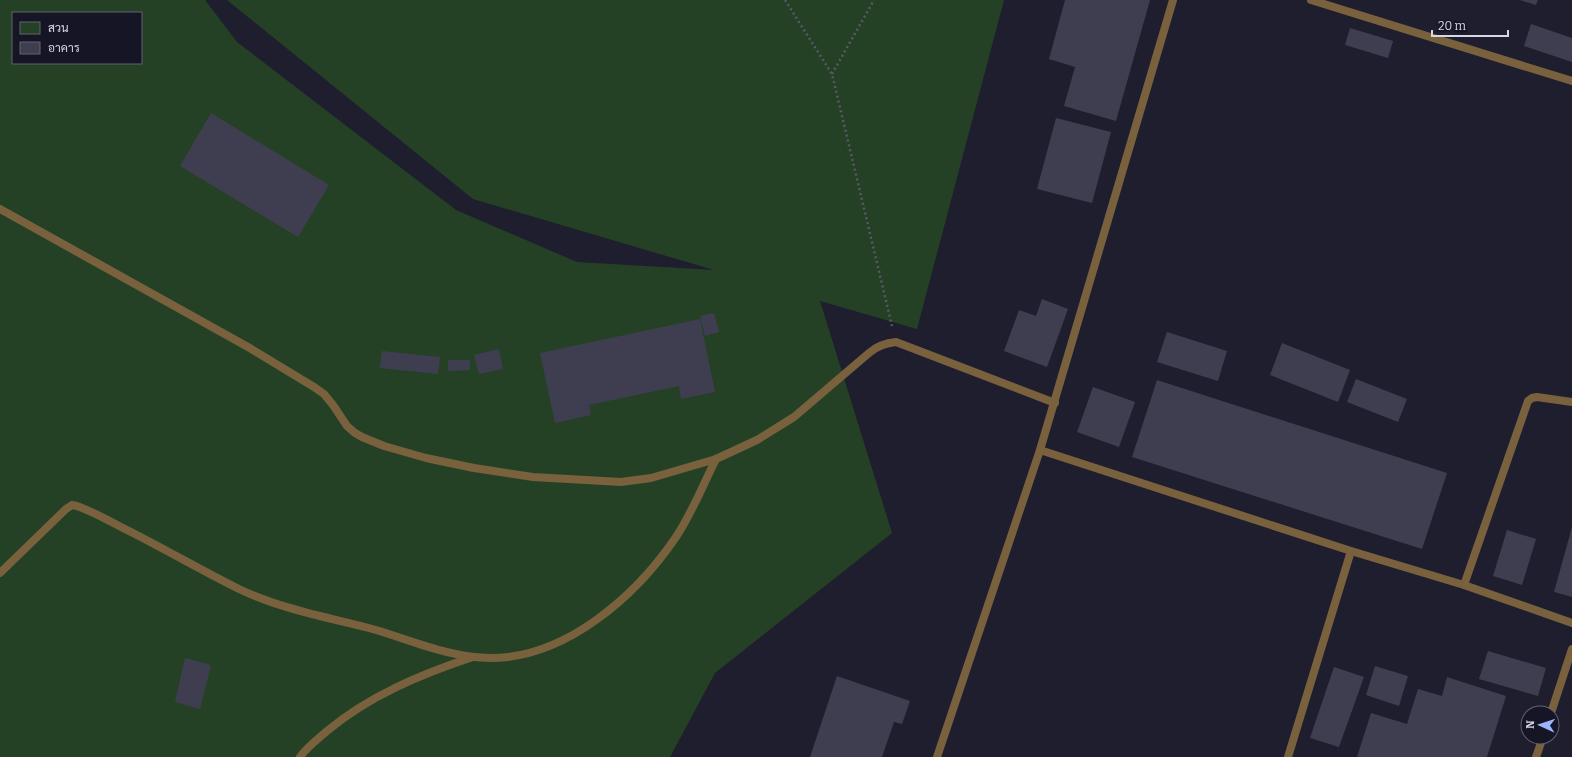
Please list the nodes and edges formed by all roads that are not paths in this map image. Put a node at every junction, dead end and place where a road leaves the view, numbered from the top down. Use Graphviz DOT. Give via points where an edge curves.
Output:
graph roads {
  1 [pos="1173,0"];
  2 [pos="1311,0"];
  3 [pos="1572,81"];
  4 [pos="0,209"];
  5 [pos="1572,402"];
  6 [pos="1055,403"];
  7 [pos="1040,450"];
  8 [pos="716,459"];
  9 [pos="1351,551"];
  10 [pos="0,574"];
  11 [pos="1464,585"];
  12 [pos="1572,623"];
  13 [pos="1572,648"];
  14 [pos="476,656"];
  15 [pos="1554,705"];
  16 [pos="1540,745"];
  17 [pos="300,757"];
  18 [pos="937,757"];
  19 [pos="1288,757"];
  20 [pos="1536,757"];
  1 -- 6 [label="lane"];
  2 -- 3 [label="lane"];
  4 -- 8 [label="lane" via="248,347 314,387 324,394 355,433 384,446 474,468 533,477 605,482 651,478"];
  5 -- 11 [label="lane" via="1537,396 1528,402"];
  6 -- 7 [label="lane"];
  6 -- 8 [label="lane" via="896,342 882,344 777,429"];
  7 -- 9 [label="lane"];
  7 -- 18 [label="lane"];
  8 -- 14 [label="lane" via="676,536 644,578 611,608 577,632 549,646 491,658"];
  9 -- 11 [label="lane"];
  9 -- 19 [label="lane"];
  10 -- 14 [label="lane" via="72,505 257,597 445,651"];
  11 -- 12 [label="lane"];
  13 -- 15 [label="lane"];
  14 -- 17 [label="lane" via="430,672 381,695 333,726"];
  16 -- 20 [label="lane"];
}
